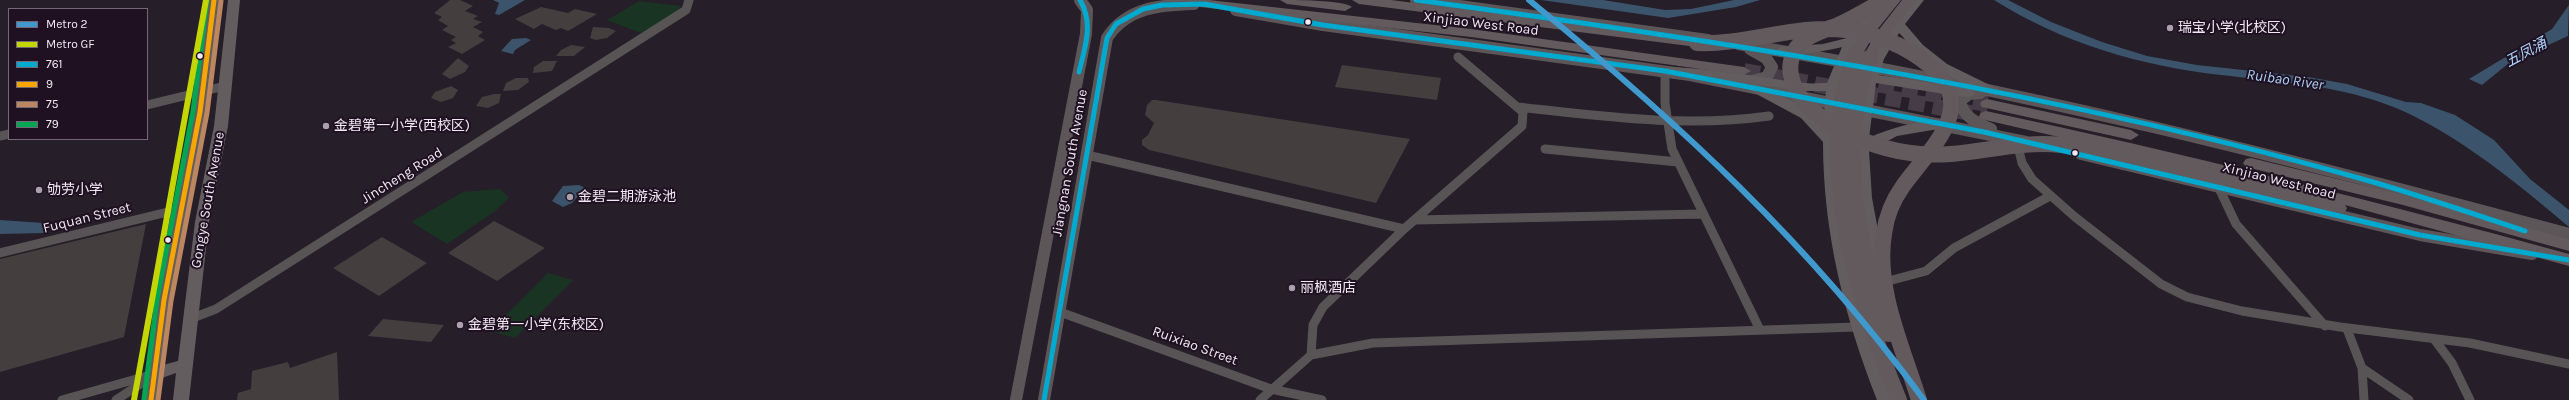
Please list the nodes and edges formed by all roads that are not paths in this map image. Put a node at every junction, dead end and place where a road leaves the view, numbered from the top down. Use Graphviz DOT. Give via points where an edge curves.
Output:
graph roads {
  1 [pos="214,0"];
  2 [pos="234,0"];
  3 [pos="689,0"];
  4 [pos="1080,0"];
  5 [pos="1172,0"];
  6 [pos="1287,0"];
  7 [pos="1359,0"];
  8 [pos="1364,0"];
  9 [pos="1416,0"];
  10 [pos="1419,0"];
  11 [pos="1884,0"];
  12 [pos="1894,0"];
  13 [pos="1909,0"];
  14 [pos="1918,0"];
  15 [pos="1204,4"];
  16 [pos="1899,24"];
  17 [pos="1852,41"];
  18 [pos="1726,42"];
  19 [pos="1781,51"];
  20 [pos="1458,57"];
  21 [pos="1840,62"];
  22 [pos="1665,71"];
  23 [pos="1872,74"];
  24 [pos="1749,75"];
  25 [pos="225,86"];
  26 [pos="1832,88"];
  27 [pos="203,91"];
  28 [pos="1998,92"];
  29 [pos="1970,93"];
  30 [pos="1830,102"];
  31 [pos="148,105"];
  32 [pos="1517,108"];
  33 [pos="1865,109"];
  34 [pos="1769,116"];
  35 [pos="1668,122"];
  36 [pos="1944,124"];
  37 [pos="1829,140"];
  38 [pos="2016,140"];
  39 [pos="1863,148"];
  40 [pos="1545,149"];
  41 [pos="1087,155"];
  42 [pos="1678,162"];
  43 [pos="2347,175"];
  44 [pos="2218,186"];
  45 [pos="2050,196"];
  46 [pos="2395,198"];
  47 [pos="180,209"];
  48 [pos="2461,210"];
  49 [pos="1703,214"];
  50 [pos="1415,220"];
  51 [pos="2521,221"];
  52 [pos="1404,229"];
  53 [pos="2563,244"];
  54 [pos="0,253"];
  55 [pos="1881,282"];
  56 [pos="1060,312"];
  57 [pos="190,319"];
  58 [pos="2325,326"];
  59 [pos="1858,327"];
  60 [pos="2347,329"];
  61 [pos="1760,330"];
  62 [pos="2434,339"];
  63 [pos="1311,355"];
  64 [pos="2569,364"];
  65 [pos="184,365"];
  66 [pos="2362,368"];
  67 [pos="154,374"];
  68 [pos="1271,389"];
  69 [pos="62,400"];
  70 [pos="116,400"];
  71 [pos="150,400"];
  72 [pos="180,400"];
  73 [pos="1016,400"];
  74 [pos="1044,400"];
  75 [pos="1260,400"];
  76 [pos="1322,400"];
  77 [pos="1885,400"];
  78 [pos="1899,400"];
  79 [pos="1918,400"];
  80 [pos="1927,400"];
  81 [pos="2364,400"];
  82 [pos="2409,400"];
  83 [pos="2470,400"];
  1 -- 27 [label="main road"];
  2 -- 25 [label="main road, Gongye South Avenue"];
  3 -- 57 [label="street, Jincheng Road" via="686,10 478,143 216,309"];
  4 -- 73 [label="main road, Jiangnan South Avenue" via="1087,10 1086,34"];
  5 -- 15 [label="highway, Xinjiao West Road"];
  6 -- 24 [label="highway, Xinjiao West Road" via="1546,32"];
  7 -- 8 [label="highway"];
  8 -- 79 [label="highway, bridge" via="1709,44 1744,43 1803,30 1847,31 1890,42 1923,60 1936,70 1947,86 1952,101 1951,116 1945,131 1904,184 1890,208 1884,228 1881,259 1884,282"];
  9 -- 10 [label="main road"];
  10 -- 18 [label="main road"];
  11 -- 17 [label="main road"];
  11 -- 53 [label="highway, bridge" via="1857,16 1808,37 1796,48 1789,61 1790,77 1799,96 1820,117 1846,133 1888,148 1921,154 1950,154 2015,143 2064,145 2114,154 2270,191"];
  12 -- 78 [label="highway, bridge" via="1865,38 1847,72 1840,100 1838,148 1844,214 1855,276 1867,316"];
  13 -- 79 [label="highway, bridge" via="1882,35 1863,70 1853,108 1852,146 1859,220 1870,274 1886,326"];
  14 -- 16 [label="main road"];
  15 -- 22 [label="main road, Jiangnan South Avenue" via="1310,23"];
  15 -- 24 [label="highway, Xinjiao West Road" via="1471,33"];
  15 -- 41 [label="main road, Jiangnan South Avenue" via="1162,5 1143,9 1111,29 1107,38"];
  16 -- 23 [label="main road" via="1884,46"];
  16 -- 28 [label="main road" via="1918,48 1946,69 1965,80"];
  17 -- 19 [label="main road" via="1823,48"];
  17 -- 21 [label="main road"];
  18 -- 19 [label="main road"];
  18 -- 24 [label="main road" via="1762,54 1770,62 1771,72 1763,79"];
  19 -- 21 [label="main road"];
  20 -- 32 [label="street"];
  21 -- 23 [label="main road"];
  21 -- 26 [label="main road"];
  22 -- 24 [label="main road"];
  22 -- 35 [label="street"];
  23 -- 26 [label="main road"];
  23 -- 28 [label="main road"];
  23 -- 29 [label="main road"];
  23 -- 30 [label="main road"];
  23 -- 33 [label="main road"];
  24 -- 26 [label="main road"];
  24 -- 30 [label="main road"];
  24 -- 37 [label="main road" via="1819,126"];
  25 -- 27 [label="street"];
  25 -- 57 [label="main road, Gongye South Avenue" via="221,126 201,229"];
  26 -- 30 [label="main road"];
  27 -- 31 [label="street"];
  27 -- 47 [label="main road"];
  28 -- 29 [label="main road"];
  28 -- 43 [label="main road"];
  29 -- 38 [label="main road" via="1960,101 1964,112 1978,123"];
  30 -- 33 [label="main road"];
  30 -- 37 [label="main road"];
  32 -- 35 [label="street"];
  32 -- 50 [label="street" via="1523,112 1522,126"];
  33 -- 36 [label="main road"];
  33 -- 39 [label="main road"];
  34 -- 35 [label="street" via="1738,121"];
  35 -- 42 [label="street" via="1672,149"];
  36 -- 38 [label="main road"];
  36 -- 39 [label="main road" via="1897,131 1874,139"];
  37 -- 39 [label="main road" via="1843,138"];
  37 -- 59 [label="main road" via="1829,179 1834,225"];
  38 -- 44 [label="main road"];
  38 -- 45 [label="street" via="2022,163 2032,179"];
  39 -- 55 [label="main road" via="1867,210"];
  40 -- 42 [label="street"];
  41 -- 52 [label="street"];
  41 -- 56 [label="main road, Jiangnan South Avenue"];
  42 -- 49 [label="street"];
  43 -- 48 [label="highway"];
  43 -- 51 [label="main road"];
  44 -- 53 [label="main road" via="2420,235"];
  44 -- 58 [label="street" via="2236,224"];
  45 -- 55 [label="street" via="1954,248 1926,271"];
  45 -- 58 [label="street" via="2161,284 2178,294 2222,307"];
  46 -- 48 [label="highway"];
  46 -- 53 [label="highway, Xinjiao West Road"];
  46 -- 53 [label="highway, Xinjiao West Road" via="2169,144 1986,110 2436,221"];
  47 -- 54 [label="street, Fuquan Street"];
  47 -- 67 [label="main road"];
  48 -- 51 [label="highway"];
  48 -- 53 [label="highway"];
  49 -- 50 [label="street"];
  49 -- 61 [label="street"];
  50 -- 52 [label="street"];
  51 -- 53 [label="main road"];
  52 -- 63 [label="street" via="1323,307 1313,325"];
  55 -- 80 [label="main road" via="1895,324"];
  56 -- 68 [label="street, Ruixiao Street"];
  56 -- 74 [label="main road, Jiangnan South Avenue"];
  57 -- 65 [label="main road, Gongye South Avenue"];
  58 -- 60 [label="street"];
  59 -- 61 [label="street"];
  59 -- 77 [label="main road"];
  60 -- 62 [label="street"];
  60 -- 66 [label="street"];
  61 -- 63 [label="street" via="1373,343"];
  62 -- 64 [label="street" via="2476,344"];
  62 -- 83 [label="street" via="2452,363"];
  63 -- 68 [label="street"];
  65 -- 67 [label="main road"];
  65 -- 72 [label="main road, Gongye South Avenue"];
  66 -- 81 [label="street"];
  66 -- 82 [label="street"];
  67 -- 69 [label="street"];
  67 -- 70 [label="street"];
  67 -- 71 [label="main road"];
  68 -- 75 [label="street"];
  68 -- 76 [label="street, Ruixiao Street"];
}
